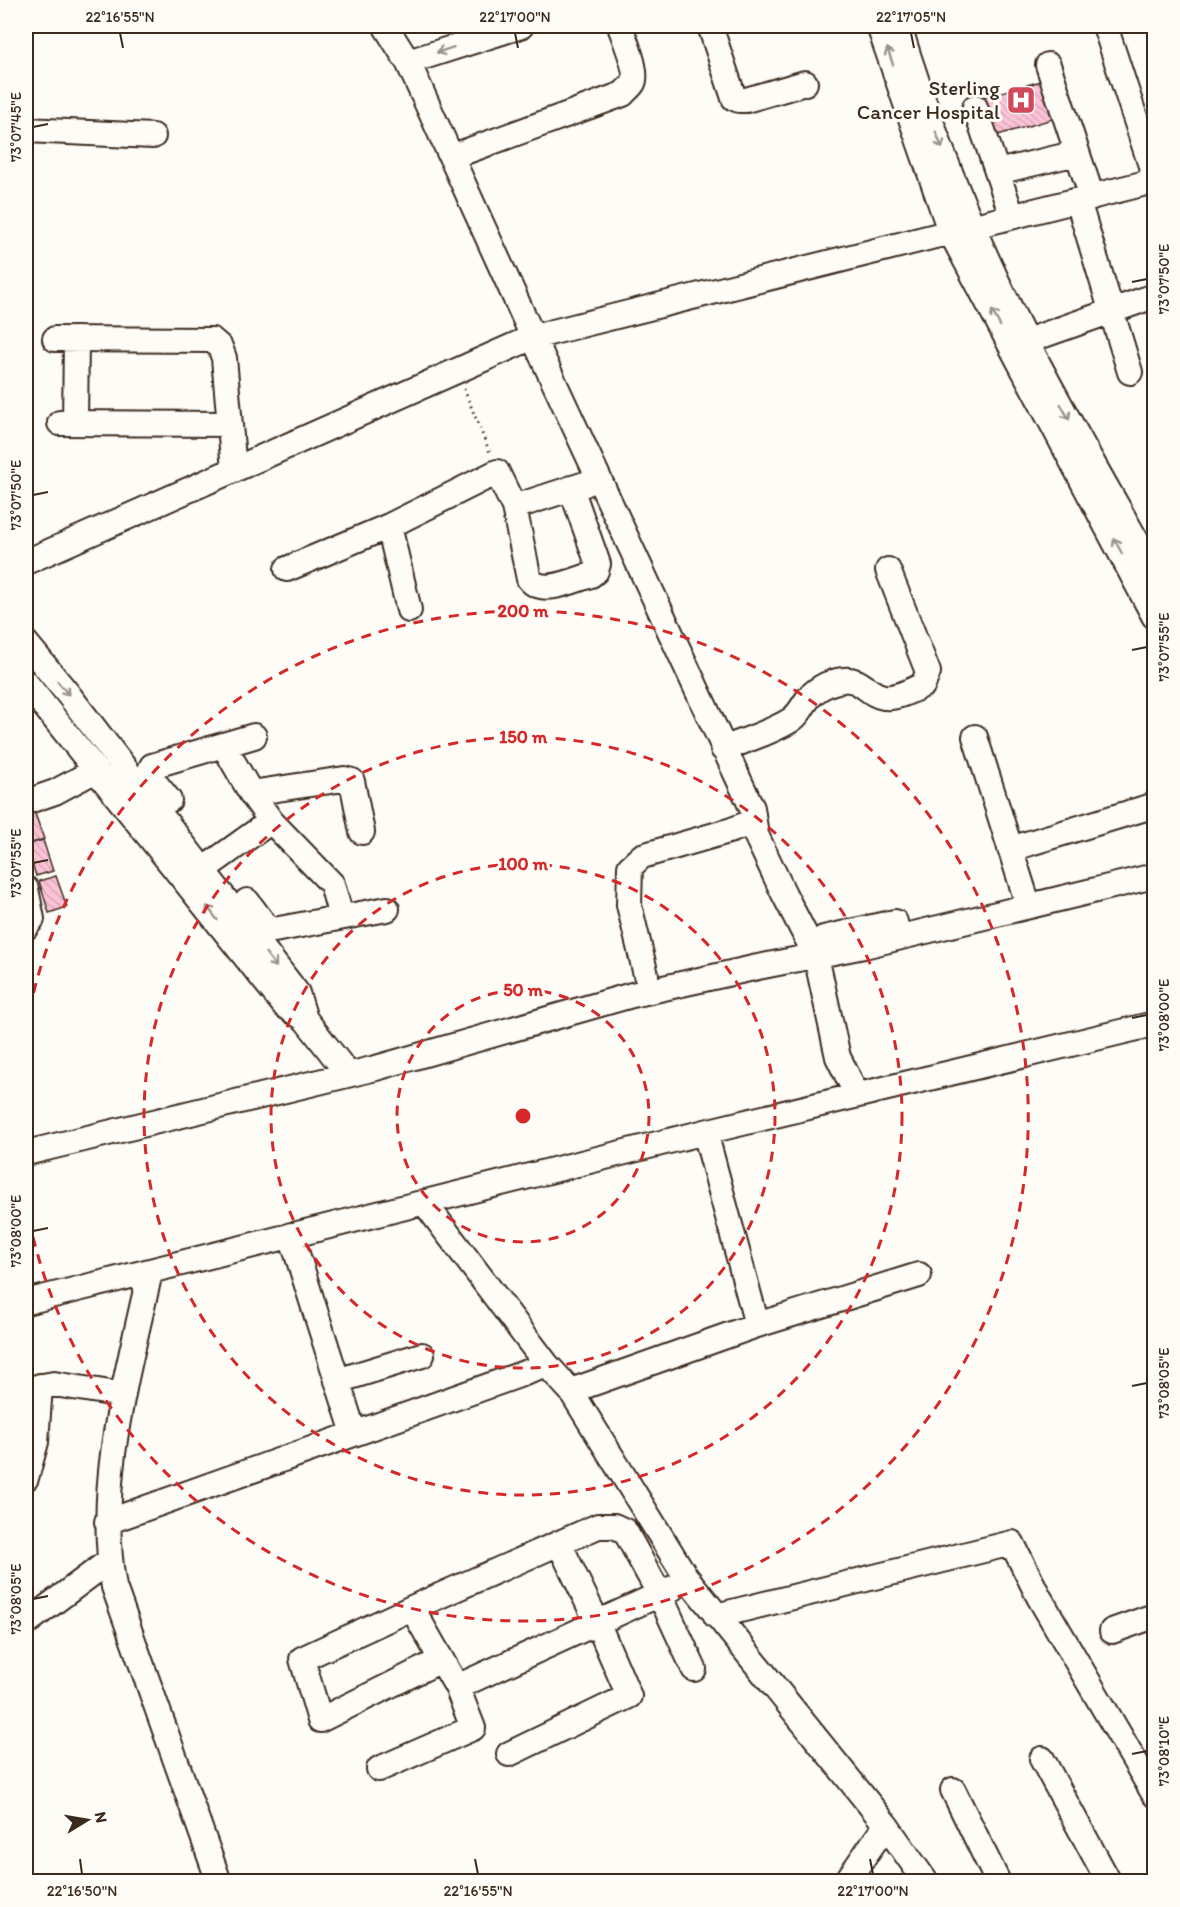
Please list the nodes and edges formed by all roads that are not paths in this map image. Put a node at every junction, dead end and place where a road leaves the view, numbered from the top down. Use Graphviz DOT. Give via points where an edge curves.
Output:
graph roads {
  1 [pos="386,26"];
  2 [pos="521,26"];
  3 [pos="620,26"];
  4 [pos="710,26"];
  5 [pos="879,26"];
  6 [pos="899,26"];
  7 [pos="1105,26"];
  8 [pos="408,62"];
  9 [pos="1048,66"];
  10 [pos="805,83"];
  11 [pos="975,107"];
  12 [pos="26,130"];
  13 [pos="153,136"];
  14 [pos="1077,153"];
  15 [pos="451,157"];
  16 [pos="997,172"];
  17 [pos="1154,183"];
  18 [pos="1085,199"];
  19 [pos="1012,216"];
  20 [pos="961,228"];
  21 [pos="1155,296"];
  22 [pos="1112,311"];
  23 [pos="525,340"];
  24 [pos="1027,341"];
  25 [pos="1130,372"];
  26 [pos="229,424"];
  27 [pos="234,470"];
  28 [pos="578,486"];
  29 [pos="514,507"];
  30 [pos="389,526"];
  31 [pos="26,562"];
  32 [pos="287,568"];
  33 [pos="888,570"];
  34 [pos="1149,572"];
  35 [pos="409,610"];
  36 [pos="1155,616"];
  37 [pos="26,643"];
  38 [pos="26,683"];
  39 [pos="254,736"];
  40 [pos="975,737"];
  41 [pos="224,746"];
  42 [pos="723,750"];
  43 [pos="96,770"];
  44 [pos="251,793"];
  45 [pos="26,802"];
  46 [pos="1152,806"];
  47 [pos="271,821"];
  48 [pos="751,830"];
  49 [pos="362,832"];
  50 [pos="1010,849"];
  51 [pos="1155,862"];
  52 [pos="202,871"];
  53 [pos="1155,876"];
  54 [pos="26,889"];
  55 [pos="1025,895"];
  56 [pos="387,909"];
  57 [pos="341,917"];
  58 [pos="26,927"];
  59 [pos="813,949"];
  60 [pos="646,975"];
  61 [pos="1155,1024"];
  62 [pos="344,1069"];
  63 [pos="857,1095"];
  64 [pos="705,1132"];
  65 [pos="26,1138"];
  66 [pos="26,1153"];
  67 [pos="424,1202"];
  68 [pos="291,1235"];
  69 [pos="150,1272"];
  70 [pos="919,1275"];
  71 [pos="26,1302"];
  72 [pos="757,1325"];
  73 [pos="422,1355"];
  74 [pos="547,1365"];
  75 [pos="337,1381"];
  76 [pos="33,1387"];
  77 [pos="571,1391"];
  78 [pos="123,1395"];
  79 [pos="351,1424"];
  80 [pos="26,1478"];
  81 [pos="107,1522"];
  82 [pos="559,1543"];
  83 [pos="109,1561"];
  84 [pos="686,1577"];
  85 [pos="660,1595"];
  86 [pos="412,1608"];
  87 [pos="716,1616"];
  88 [pos="1155,1616"];
  89 [pos="597,1622"];
  90 [pos="26,1623"];
  91 [pos="1112,1631"];
  92 [pos="441,1660"];
  93 [pos="694,1669"];
  94 [pos="457,1687"];
  95 [pos="509,1754"];
  96 [pos="1042,1759"];
  97 [pos="379,1769"];
  98 [pos="953,1790"];
  99 [pos="1155,1794"];
  100 [pos="886,1825"];
  101 [pos="215,1880"];
  102 [pos="846,1881"];
  103 [pos="926,1881"];
  104 [pos="998,1881"];
  105 [pos="1109,1881"];
  1 -- 8 [label="street"];
  1 -- 23 [label="street" via="394,69"];
  2 -- 8 [label="street, one-way"];
  3 -- 15 [label="street" via="635,77 623,94"];
  4 -- 10 [label="street" via="734,98 746,100"];
  20 -- 5 [label="street, one-way"];
  6 -- 20 [label="street, one-way"];
  7 -- 17 [label="street"];
  8 -- 15 [label="street"];
  9 -- 14 [label="street"];
  11 -- 16 [label="street"];
  12 -- 13 [label="street"];
  14 -- 16 [label="street"];
  14 -- 18 [label="street"];
  15 -- 23 [label="street"];
  16 -- 19 [label="street"];
  17 -- 18 [label="street"];
  18 -- 19 [label="street"];
  18 -- 22 [label="street"];
  19 -- 20 [label="street"];
  20 -- 23 [label="street"];
  20 -- 24 [label="street"];
  34 -- 20 [label="street, one-way"];
  21 -- 22 [label="street"];
  22 -- 24 [label="street"];
  22 -- 25 [label="street"];
  23 -- 27 [label="street"];
  23 -- 28 [label="street"];
  23 -- 42 [label="street"];
  24 -- 34 [label="street, one-way"];
  26 -- 26 [label="street" via="224,358 212,340 65,339 68,423"];
  26 -- 27 [label="street"];
  27 -- 31 [label="street"];
  28 -- 29 [label="street"];
  28 -- 29 [label="street" via="598,564 591,575 545,587 532,584"];
  28 -- 48 [label="street" via="738,815"];
  29 -- 30 [label="street" via="497,472"];
  30 -- 32 [label="street"];
  30 -- 35 [label="street"];
  33 -- 42 [label="street" via="928,672 923,685 886,698 872,693 860,682 844,679 819,688 788,722"];
  34 -- 36 [label="street"];
  37 -- 52 [label="street, one-way"];
  38 -- 43 [label="street"];
  39 -- 41 [label="street"];
  40 -- 50 [label="street"];
  41 -- 44 [label="street"];
  41 -- 52 [label="street" via="152,766 150,770"];
  42 -- 48 [label="street" via="752,808"];
  43 -- 45 [label="street"];
  43 -- 52 [label="street"];
  44 -- 47 [label="street"];
  44 -- 49 [label="street" via="352,781"];
  46 -- 50 [label="street"];
  47 -- 52 [label="street"];
  47 -- 57 [label="street" via="332,884"];
  48 -- 59 [label="street"];
  48 -- 60 [label="street" via="732,830 642,856 630,867 629,905"];
  50 -- 55 [label="street"];
  51 -- 55 [label="street"];
  52 -- 57 [label="street" via="274,930"];
  52 -- 62 [label="street" via="285,1006 305,1019"];
  53 -- 59 [label="street" via="864,946"];
  54 -- 58 [label="street" via="32,919"];
  55 -- 59 [label="street"];
  56 -- 57 [label="street"];
  59 -- 60 [label="street"];
  59 -- 62 [label="street"];
  59 -- 63 [label="street" via="838,1057"];
  60 -- 62 [label="street" via="371,1057"];
  61 -- 63 [label="street"];
  62 -- 65 [label="street"];
  62 -- 66 [label="street"];
  63 -- 64 [label="street"];
  64 -- 67 [label="street"];
  64 -- 72 [label="street"];
  67 -- 68 [label="street"];
  67 -- 74 [label="street"];
  68 -- 69 [label="street"];
  68 -- 75 [label="street"];
  69 -- 71 [label="street"];
  69 -- 78 [label="street"];
  70 -- 72 [label="street"];
  72 -- 77 [label="street"];
  73 -- 75 [label="street"];
  74 -- 77 [label="street"];
  74 -- 81 [label="street"];
  75 -- 79 [label="street"];
  76 -- 78 [label="street" via="54,1384"];
  76 -- 80 [label="street" via="36,1442"];
  77 -- 84 [label="street"];
  78 -- 81 [label="street"];
  81 -- 83 [label="street"];
  82 -- 85 [label="street" via="598,1526 625,1531"];
  82 -- 86 [label="street"];
  82 -- 89 [label="street"];
  83 -- 90 [label="street"];
  83 -- 101 [label="street" via="114,1587"];
  84 -- 85 [label="street"];
  84 -- 87 [label="street"];
  85 -- 89 [label="street"];
  85 -- 93 [label="street"];
  86 -- 92 [label="street"];
  86 -- 92 [label="street" via="302,1659 320,1719"];
  87 -- 99 [label="street" via="1012,1543 1039,1598"];
  87 -- 100 [label="street"];
  88 -- 91 [label="street"];
  89 -- 94 [label="street"];
  89 -- 95 [label="street" via="629,1696"];
  92 -- 94 [label="street"];
  94 -- 97 [label="street" via="473,1728"];
  96 -- 105 [label="street"];
  98 -- 104 [label="street"];
  100 -- 102 [label="street"];
  100 -- 103 [label="street"];
}
